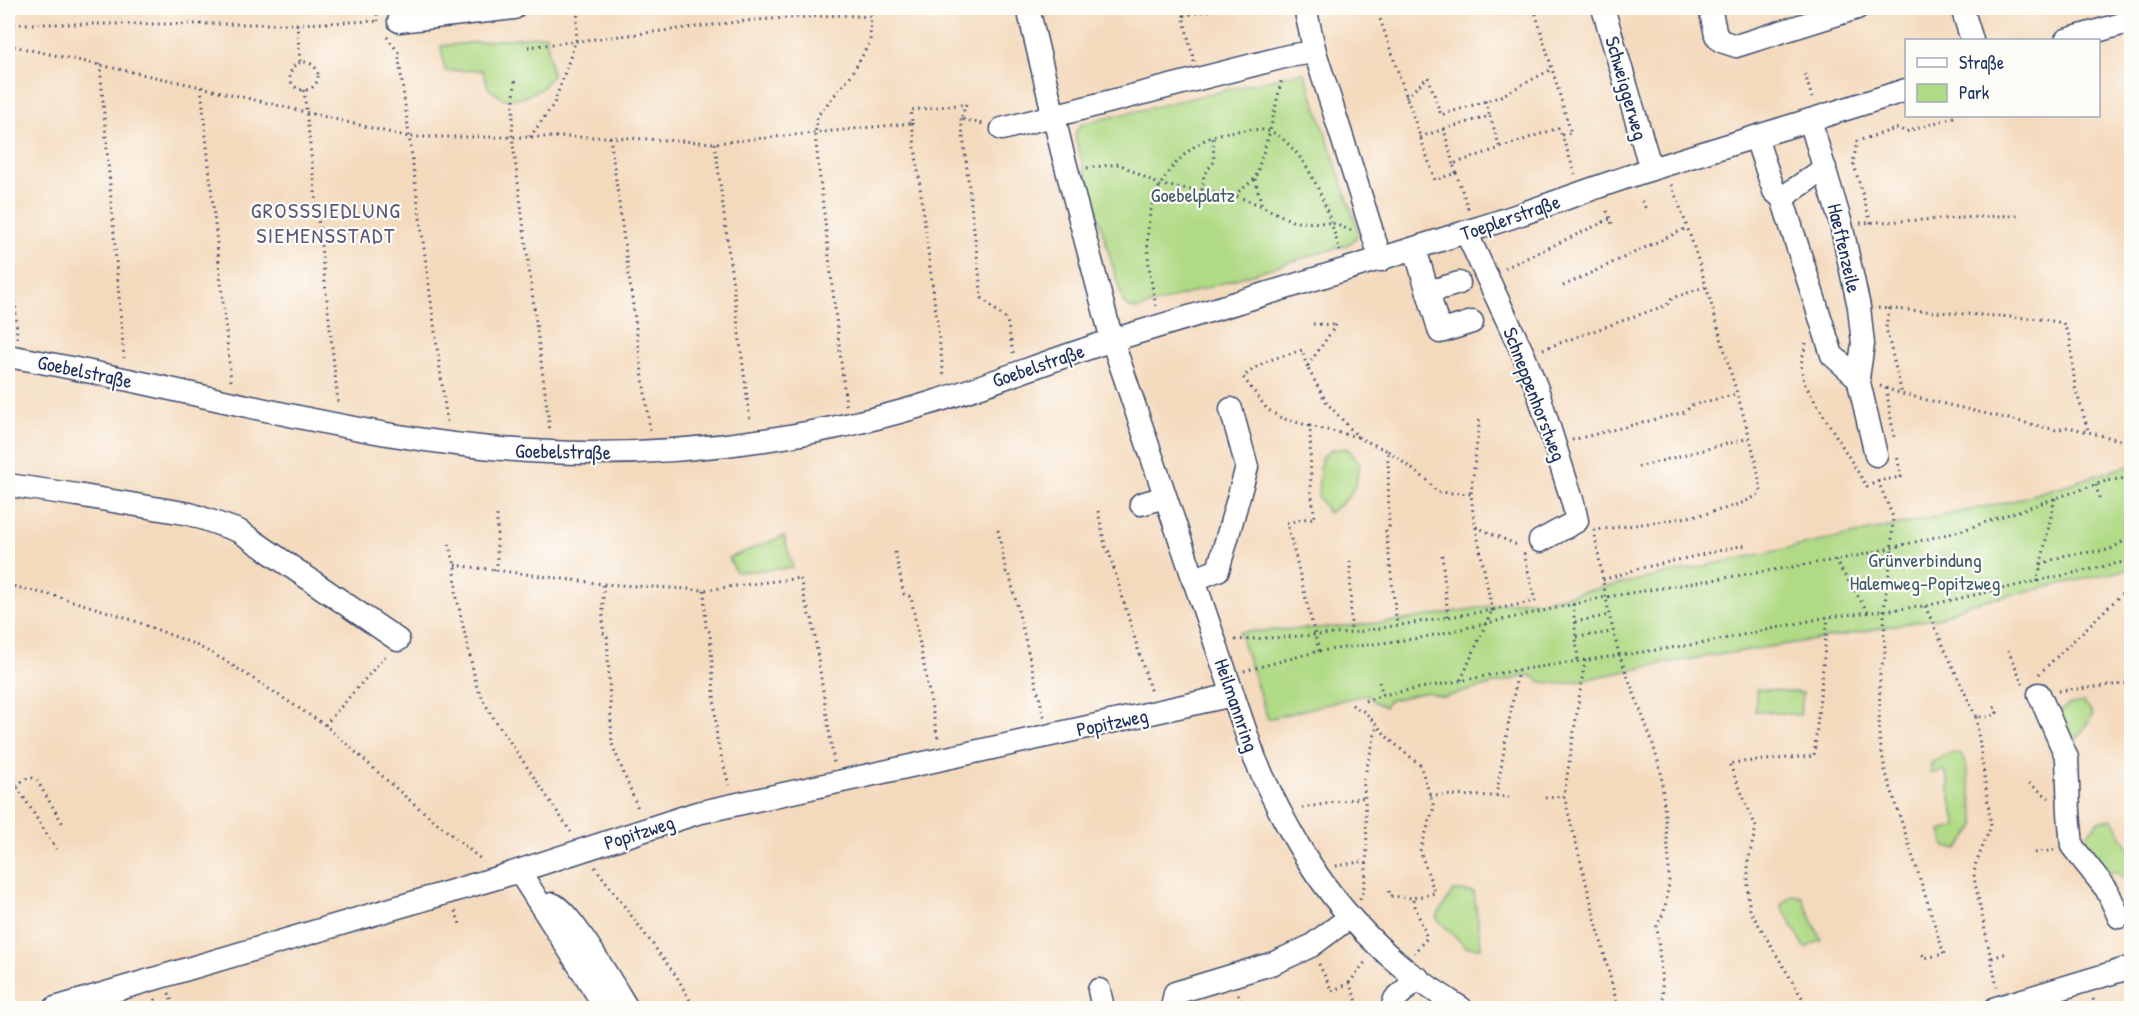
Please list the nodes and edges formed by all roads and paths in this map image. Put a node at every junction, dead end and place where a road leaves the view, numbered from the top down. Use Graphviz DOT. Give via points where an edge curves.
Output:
graph roads {
  1 [pos="376,8"];
  2 [pos="514,8"];
  3 [pos="578,8"];
  4 [pos="871,8"];
  5 [pos="1028,8"];
  6 [pos="1189,8"];
  7 [pos="1221,8"];
  8 [pos="1305,8"];
  9 [pos="1378,8"];
  10 [pos="1534,8"];
  11 [pos="1603,8"];
  12 [pos="1710,8"];
  13 [pos="1857,8"];
  14 [pos="1962,8"];
  15 [pos="1183,16"];
  16 [pos="872,17"];
  17 [pos="388,21"];
  18 [pos="2132,21"];
  19 [pos="8,24"];
  20 [pos="297,24"];
  21 [pos="1972,39"];
  22 [pos="2069,39"];
  23 [pos="576,40"];
  24 [pos="8,45"];
  25 [pos="528,47"];
  26 [pos="1315,52"];
  27 [pos="1288,56"];
  28 [pos="300,61"];
  29 [pos="100,64"];
  30 [pos="1552,69"];
  31 [pos="1805,74"];
  32 [pos="1198,79"];
  33 [pos="515,81"];
  34 [pos="201,87"];
  35 [pos="304,90"];
  36 [pos="1905,90"];
  37 [pos="1406,97"];
  38 [pos="1485,101"];
  39 [pos="1811,110"];
  40 [pos="305,112"];
  41 [pos="1053,115"];
  42 [pos="1490,116"];
  43 [pos="1956,117"];
  44 [pos="961,119"];
  45 [pos="912,123"];
  46 [pos="1002,129"];
  47 [pos="1444,129"];
  48 [pos="1270,131"];
  49 [pos="815,135"];
  50 [pos="1562,135"];
  51 [pos="512,136"];
  52 [pos="409,137"];
  53 [pos="531,137"];
  54 [pos="610,137"];
  55 [pos="1213,137"];
  56 [pos="1420,137"];
  57 [pos="1756,138"];
  58 [pos="715,143"];
  59 [pos="8,145"];
  60 [pos="1500,148"];
  61 [pos="1453,164"];
  62 [pos="1066,167"];
  63 [pos="1657,167"];
  64 [pos="1825,168"];
  65 [pos="1456,173"];
  66 [pos="1255,179"];
  67 [pos="1160,184"];
  68 [pos="1202,190"];
  69 [pos="1581,193"];
  70 [pos="1234,195"];
  71 [pos="1782,198"];
  72 [pos="1642,201"];
  73 [pos="1262,206"];
  74 [pos="1646,208"];
  75 [pos="1607,212"];
  76 [pos="2020,215"];
  77 [pos="1610,219"];
  78 [pos="1332,223"];
  79 [pos="1871,223"];
  80 [pos="1840,224"];
  81 [pos="1612,225"];
  82 [pos="1687,228"];
  83 [pos="1471,230"];
  84 [pos="1567,239"];
  85 [pos="1569,244"];
  86 [pos="1414,249"];
  87 [pos="1527,257"];
  88 [pos="1381,260"];
  89 [pos="1529,263"];
  90 [pos="1347,270"];
  91 [pos="1500,270"];
  92 [pos="1459,283"];
  93 [pos="1563,286"];
  94 [pos="1705,287"];
  95 [pos="1428,292"];
  96 [pos="1858,307"];
  97 [pos="1889,308"];
  98 [pos="1472,322"];
  99 [pos="1313,324"];
  100 [pos="1160,326"];
  101 [pos="1112,340"];
  102 [pos="12,347"];
  103 [pos="1013,355"];
  104 [pos="1524,356"];
  105 [pos="124,359"];
  106 [pos="1307,368"];
  107 [pos="1858,378"];
  108 [pos="944,380"];
  109 [pos="231,381"];
  110 [pos="1737,394"];
  111 [pos="1902,394"];
  112 [pos="338,402"];
  113 [pos="846,405"];
  114 [pos="1231,409"];
  115 [pos="1480,416"];
  116 [pos="447,422"];
  117 [pos="750,423"];
  118 [pos="1310,426"];
  119 [pos="650,430"];
  120 [pos="550,431"];
  121 [pos="2089,433"];
  122 [pos="1359,438"];
  123 [pos="1749,438"];
  124 [pos="2132,443"];
  125 [pos="1555,444"];
  126 [pos="1388,451"];
  127 [pos="1876,455"];
  128 [pos="1638,467"];
  129 [pos="2132,477"];
  130 [pos="1878,481"];
  131 [pos="8,485"];
  132 [pos="2096,485"];
  133 [pos="1471,494"];
  134 [pos="1166,497"];
  135 [pos="2055,498"];
  136 [pos="2100,498"];
  137 [pos="1141,504"];
  138 [pos="1098,511"];
  139 [pos="497,514"];
  140 [pos="1585,525"];
  141 [pos="1476,527"];
  142 [pos="998,530"];
  143 [pos="2132,536"];
  144 [pos="1540,541"];
  145 [pos="449,544"];
  146 [pos="1745,545"];
  147 [pos="1891,548"];
  148 [pos="895,552"];
  149 [pos="1442,555"];
  150 [pos="1835,560"];
  151 [pos="2131,560"];
  152 [pos="1350,561"];
  153 [pos="2041,564"];
  154 [pos="454,565"];
  155 [pos="494,570"];
  156 [pos="1193,580"];
  157 [pos="1603,580"];
  158 [pos="2037,582"];
  159 [pos="603,584"];
  160 [pos="8,585"];
  161 [pos="2130,586"];
  162 [pos="704,590"];
  163 [pos="1606,597"];
  164 [pos="1574,604"];
  165 [pos="1925,606"];
  166 [pos="1492,610"];
  167 [pos="1884,610"];
  168 [pos="1868,612"];
  169 [pos="1609,615"];
  170 [pos="1448,617"];
  171 [pos="1828,617"];
  172 [pos="1575,622"];
  173 [pos="1486,624"];
  174 [pos="1397,625"];
  175 [pos="1612,632"];
  176 [pos="1351,633"];
  177 [pos="1316,635"];
  178 [pos="1577,637"];
  179 [pos="398,640"];
  180 [pos="1215,642"];
  181 [pos="2007,650"];
  182 [pos="1319,651"];
  183 [pos="1618,654"];
  184 [pos="1585,660"];
  185 [pos="1578,661"];
  186 [pos="1518,670"];
  187 [pos="1243,672"];
  188 [pos="1461,680"];
  189 [pos="1379,681"];
  190 [pos="2129,682"];
  191 [pos="2036,687"];
  192 [pos="1233,695"];
  193 [pos="1383,695"];
  194 [pos="1365,701"];
  195 [pos="1352,705"];
  196 [pos="1998,706"];
  197 [pos="1157,713"];
  198 [pos="1976,717"];
  199 [pos="325,725"];
  200 [pos="1377,726"];
  201 [pos="1048,736"];
  202 [pos="942,760"];
  203 [pos="1366,771"];
  204 [pos="8,772"];
  205 [pos="1363,779"];
  206 [pos="836,782"];
  207 [pos="16,785"];
  208 [pos="1430,795"];
  209 [pos="1365,796"];
  210 [pos="1496,796"];
  211 [pos="1509,796"];
  212 [pos="1564,796"];
  213 [pos="1545,798"];
  214 [pos="734,804"];
  215 [pos="1279,812"];
  216 [pos="63,824"];
  217 [pos="646,830"];
  218 [pos="8,842"];
  219 [pos="56,849"];
  220 [pos="13,850"];
  221 [pos="583,850"];
  222 [pos="1366,861"];
  223 [pos="1313,871"];
  224 [pos="510,874"];
  225 [pos="1389,891"];
  226 [pos="1412,898"];
  227 [pos="540,901"];
  228 [pos="1350,917"];
  229 [pos="2119,917"];
  230 [pos="1311,946"];
  231 [pos="1378,946"];
  232 [pos="1920,951"];
  233 [pos="2007,953"];
  234 [pos="1991,958"];
  235 [pos="2132,967"];
  236 [pos="1410,973"];
  237 [pos="1349,983"];
  238 [pos="1236,988"];
  239 [pos="168,990"];
  240 [pos="153,994"];
  241 [pos="55,1008"];
  242 [pos="157,1008"];
  243 [pos="174,1008"];
  244 [pos="606,1008"];
  245 [pos="627,1008"];
  246 [pos="694,1008"];
  247 [pos="1172,1008"];
  248 [pos="1245,1008"];
  249 [pos="1360,1008"];
  250 [pos="1392,1008"];
  251 [pos="1461,1008"];
  252 [pos="1618,1008"];
  253 [pos="1664,1008"];
  254 [pos="1808,1008"];
  255 [pos="1998,1008"];
  1 -- 17 [label="path"];
  2 -- 17 [label="street"];
  3 -- 23 [label="path"];
  4 -- 16 [label="path"];
  5 -- 41 [label="street"];
  6 -- 15 [label="path"];
  7 -- 15 [label="path"];
  8 -- 26 [label="street"];
  9 -- 37 [label="path"];
  10 -- 30 [label="path"];
  11 -- 63 [label="street, Schweiggerweg"];
  12 -- 13 [label="street" via="1716,35 1736,46"];
  14 -- 21 [label="street"];
  15 -- 32 [label="path"];
  16 -- 23 [label="path" via="754,20"];
  16 -- 49 [label="path" via="870,42 852,74 818,115"];
  17 -- 20 [label="path"];
  17 -- 52 [label="path" via="398,52"];
  18 -- 22 [label="street"];
  19 -- 20 [label="path"];
  20 -- 28 [label="path"];
  23 -- 25 [label="path"];
  23 -- 53 [label="path" via="554,104"];
  24 -- 29 [label="path"];
  26 -- 27 [label="street"];
  26 -- 88 [label="street"];
  27 -- 32 [label="street"];
  27 -- 48 [label="path"];
  28 -- 35 [label="path" via="289,78 297,89"];
  28 -- 35 [label="path" via="315,66 318,73 312,88"];
  29 -- 34 [label="path"];
  29 -- 105 [label="path"];
  30 -- 38 [label="path"];
  30 -- 50 [label="path" via="1571,133"];
  31 -- 39 [label="path"];
  32 -- 41 [label="street"];
  33 -- 51 [label="path"];
  34 -- 40 [label="path"];
  34 -- 109 [label="path"];
  35 -- 40 [label="path"];
  36 -- 39 [label="street, Toeplerstraße"];
  37 -- 38 [label="path" via="1428,77 1441,115"];
  37 -- 56 [label="path"];
  38 -- 42 [label="path"];
  39 -- 57 [label="street, Toeplerstraße"];
  39 -- 64 [label="street, Haeftenzeile"];
  40 -- 52 [label="path"];
  40 -- 112 [label="path"];
  41 -- 46 [label="street"];
  41 -- 62 [label="street"];
  42 -- 47 [label="path"];
  42 -- 60 [label="path"];
  43 -- 79 [label="path" via="1920,130 1905,132 1899,128 1857,141 1853,162"];
  44 -- 45 [label="path" via="966,104 911,110"];
  44 -- 46 [label="path"];
  44 -- 103 [label="path" via="982,298 1007,320"];
  45 -- 49 [label="path"];
  45 -- 108 [label="path"];
  47 -- 56 [label="path"];
  47 -- 61 [label="path"];
  48 -- 55 [label="path" via="1238,131"];
  48 -- 66 [label="path"];
  48 -- 78 [label="path" via="1293,149 1306,166"];
  49 -- 58 [label="path"];
  49 -- 113 [label="path"];
  50 -- 60 [label="path" via="1558,128"];
  50 -- 69 [label="path"];
  51 -- 52 [label="path"];
  51 -- 53 [label="path"];
  51 -- 120 [label="path"];
  52 -- 116 [label="path"];
  53 -- 54 [label="path"];
  54 -- 58 [label="path"];
  54 -- 119 [label="path"];
  55 -- 67 [label="path" via="1187,151"];
  55 -- 68 [label="path" via="1214,162 1204,174"];
  56 -- 65 [label="path" via="1435,180"];
  57 -- 63 [label="street, Toeplerstraße"];
  57 -- 71 [label="street" via="1774,191"];
  58 -- 117 [label="path"];
  59 -- 102 [label="path"];
  60 -- 61 [label="path"];
  61 -- 65 [label="path"];
  62 -- 67 [label="path" via="1119,164"];
  62 -- 101 [label="street"];
  63 -- 69 [label="street, Toeplerstraße"];
  63 -- 82 [label="path"];
  64 -- 71 [label="street"];
  64 -- 80 [label="street, Haeftenzeile"];
  65 -- 83 [label="path"];
  66 -- 70 [label="path"];
  66 -- 73 [label="path"];
  67 -- 68 [label="path"];
  67 -- 100 [label="path" via="1151,204 1148,228"];
  68 -- 70 [label="path"];
  69 -- 83 [label="street, Toeplerstraße"];
  70 -- 73 [label="path"];
  71 -- 107 [label="street" via="1832,355"];
  72 -- 74 [label="path"];
  73 -- 78 [label="path" via="1294,222"];
  75 -- 77 [label="path"];
  76 -- 79 [label="path"];
  77 -- 81 [label="path"];
  77 -- 84 [label="path"];
  78 -- 90 [label="path"];
  79 -- 80 [label="path"];
  80 -- 96 [label="street, Haeftenzeile"];
  82 -- 93 [label="path"];
  82 -- 94 [label="path"];
  83 -- 86 [label="street, Toeplerstraße"];
  83 -- 104 [label="street, Schneppenhorstweg"];
  84 -- 85 [label="path"];
  84 -- 87 [label="path"];
  86 -- 88 [label="street, Toeplerstraße"];
  86 -- 95 [label="street"];
  87 -- 89 [label="path"];
  87 -- 91 [label="path"];
  88 -- 90 [label="street, Toeplerstraße"];
  90 -- 100 [label="street, Toeplerstraße"];
  92 -- 95 [label="street"];
  94 -- 104 [label="path" via="1672,298 1667,305"];
  94 -- 110 [label="path"];
  95 -- 98 [label="street" via="1440,332"];
  96 -- 97 [label="path"];
  96 -- 107 [label="street, Haeftenzeile" via="1863,344"];
  97 -- 111 [label="path" via="1886,328"];
  97 -- 121 [label="path" via="2063,323 2070,338 2075,387"];
  99 -- 106 [label="path" via="1336,325"];
  100 -- 101 [label="street, Toeplerstraße"];
  101 -- 102 [label="street, Goebelstraße" via="938,401 847,425 668,450 590,453 460,445 339,424"];
  101 -- 134 [label="street, Heilmannring"];
  104 -- 125 [label="street, Schneppenhorstweg"];
  106 -- 118 [label="path" via="1302,350 1277,356 1243,376 1268,409 1281,418"];
  106 -- 122 [label="path" via="1327,403"];
  107 -- 111 [label="path"];
  107 -- 127 [label="street"];
  110 -- 123 [label="path"];
  110 -- 125 [label="path" via="1692,405 1685,412"];
  111 -- 121 [label="path" via="2056,430 2068,428"];
  114 -- 156 [label="street" via="1247,467 1218,570"];
  115 -- 133 [label="path"];
  118 -- 122 [label="path"];
  118 -- 177 [label="path" via="1315,518 1287,523"];
  121 -- 124 [label="path"];
  122 -- 126 [label="path"];
  123 -- 128 [label="path"];
  123 -- 140 [label="path" via="1761,492 1752,500 1712,512 1597,530"];
  125 -- 140 [label="street, Schneppenhorstweg"];
  126 -- 133 [label="path" via="1437,492"];
  126 -- 174 [label="path" via="1386,531"];
  129 -- 132 [label="path"];
  130 -- 147 [label="path" via="1893,516"];
  131 -- 179 [label="street" via="190,514 239,531"];
  132 -- 135 [label="path"];
  132 -- 136 [label="path"];
  133 -- 141 [label="path"];
  134 -- 137 [label="street"];
  134 -- 156 [label="street, Heilmannring"];
  135 -- 147 [label="path" via="1960,531"];
  135 -- 153 [label="path"];
  138 -- 197 [label="path" via="1106,550"];
  139 -- 155 [label="path"];
  140 -- 144 [label="street"];
  140 -- 157 [label="path"];
  141 -- 166 [label="path"];
  141 -- 166 [label="path" via="1521,543 1535,601"];
  142 -- 201 [label="path"];
  143 -- 153 [label="path" via="2109,550 2066,555"];
  145 -- 154 [label="path"];
  146 -- 157 [label="path"];
  147 -- 150 [label="path"];
  147 -- 167 [label="path"];
  148 -- 202 [label="path" via="904,594 911,597"];
  149 -- 170 [label="path"];
  150 -- 163 [label="path"];
  150 -- 168 [label="path"];
  151 -- 158 [label="path"];
  151 -- 161 [label="path"];
  152 -- 176 [label="path"];
  153 -- 158 [label="path"];
  154 -- 155 [label="path"];
  154 -- 221 [label="path" via="456,595 477,687 489,711"];
  155 -- 159 [label="path"];
  156 -- 180 [label="street, Heilmannring"];
  157 -- 163 [label="path"];
  158 -- 165 [label="path"];
  159 -- 162 [label="path"];
  159 -- 217 [label="path" via="612,744"];
  160 -- 199 [label="path" via="122,616 194,644"];
  161 -- 190 [label="path"];
  161 -- 191 [label="path"];
  162 -- 206 [label="path" via="800,578 812,618"];
  162 -- 214 [label="path" via="717,740"];
  163 -- 164 [label="path"];
  163 -- 169 [label="path"];
  164 -- 172 [label="path"];
  164 -- 173 [label="path"];
  165 -- 167 [label="path"];
  165 -- 198 [label="path"];
  166 -- 170 [label="path"];
  166 -- 173 [label="path"];
  167 -- 168 [label="path"];
  167 -- 232 [label="path" via="1879,737 1885,770 1944,954 1925,958"];
  168 -- 171 [label="path"];
  169 -- 172 [label="path"];
  169 -- 175 [label="path"];
  170 -- 174 [label="path"];
  171 -- 183 [label="path" via="1704,643"];
  171 -- 254 [label="path" via="1814,756 1729,762 1756,827 1748,862 1750,910"];
  172 -- 178 [label="path"];
  173 -- 182 [label="path" via="1420,638"];
  173 -- 188 [label="path"];
  174 -- 176 [label="path"];
  175 -- 178 [label="path"];
  175 -- 183 [label="path"];
  176 -- 177 [label="path"];
  177 -- 180 [label="path"];
  177 -- 182 [label="path"];
  178 -- 185 [label="path"];
  179 -- 199 [label="path"];
  180 -- 192 [label="street, Heilmannring"];
  181 -- 191 [label="path" via="2028,696"];
  182 -- 187 [label="path"];
  183 -- 184 [label="path"];
  183 -- 253 [label="path" via="1661,772 1669,860 1664,912 1657,926"];
  184 -- 185 [label="path"];
  184 -- 212 [label="path"];
  185 -- 186 [label="path"];
  186 -- 188 [label="path"];
  186 -- 210 [label="path"];
  188 -- 193 [label="path"];
  189 -- 193 [label="path"];
  190 -- 191 [label="path"];
  191 -- 229 [label="street" via="2067,758 2072,846 2107,890"];
  192 -- 197 [label="street, Popitzweg"];
  192 -- 215 [label="street, Heilmannring"];
  193 -- 194 [label="path"];
  195 -- 200 [label="path" via="1365,712"];
  196 -- 198 [label="path" via="1994,708 1996,713"];
  197 -- 201 [label="street, Popitzweg"];
  198 -- 234 [label="path" via="1992,826 1974,878"];
  199 -- 224 [label="path" via="407,798 478,855"];
  200 -- 203 [label="path"];
  200 -- 208 [label="path" via="1420,765"];
  201 -- 202 [label="street, Popitzweg"];
  202 -- 206 [label="street, Popitzweg"];
  204 -- 207 [label="path"];
  205 -- 209 [label="path"];
  206 -- 214 [label="street, Popitzweg"];
  207 -- 216 [label="path" via="29,777 36,779"];
  207 -- 219 [label="path"];
  208 -- 210 [label="path"];
  208 -- 226 [label="path" via="1434,807 1420,851 1435,893"];
  209 -- 215 [label="path"];
  209 -- 222 [label="path"];
  210 -- 211 [label="path"];
  212 -- 213 [label="path"];
  212 -- 252 [label="path"];
  214 -- 217 [label="street, Popitzweg"];
  215 -- 223 [label="street, Heilmannring"];
  217 -- 221 [label="street, Popitzweg"];
  218 -- 220 [label="path"];
  221 -- 224 [label="street, Popitzweg"];
  221 -- 246 [label="path" via="677,977"];
  222 -- 223 [label="path"];
  222 -- 228 [label="path" via="1364,892"];
  223 -- 228 [label="street, Heilmannring"];
  224 -- 227 [label="street"];
  224 -- 241 [label="street, Popitzweg"];
  225 -- 226 [label="path" via="1390,896"];
  226 -- 236 [label="path" via="1427,938"];
  227 -- 244 [label="street"];
  227 -- 245 [label="street" via="558,906"];
  228 -- 230 [label="street"];
  228 -- 231 [label="street, Heilmannring"];
  230 -- 237 [label="path" via="1332,991"];
  230 -- 247 [label="street" via="1274,963 1175,993"];
  231 -- 236 [label="street, Heilmannring"];
  231 -- 237 [label="path"];
  233 -- 234 [label="path"];
  234 -- 255 [label="path"];
  235 -- 255 [label="street"];
  236 -- 250 [label="street"];
  236 -- 251 [label="street, Heilmannring"];
  237 -- 249 [label="path"];
  238 -- 248 [label="path"];
  239 -- 243 [label="path"];
  240 -- 242 [label="path"];
}
